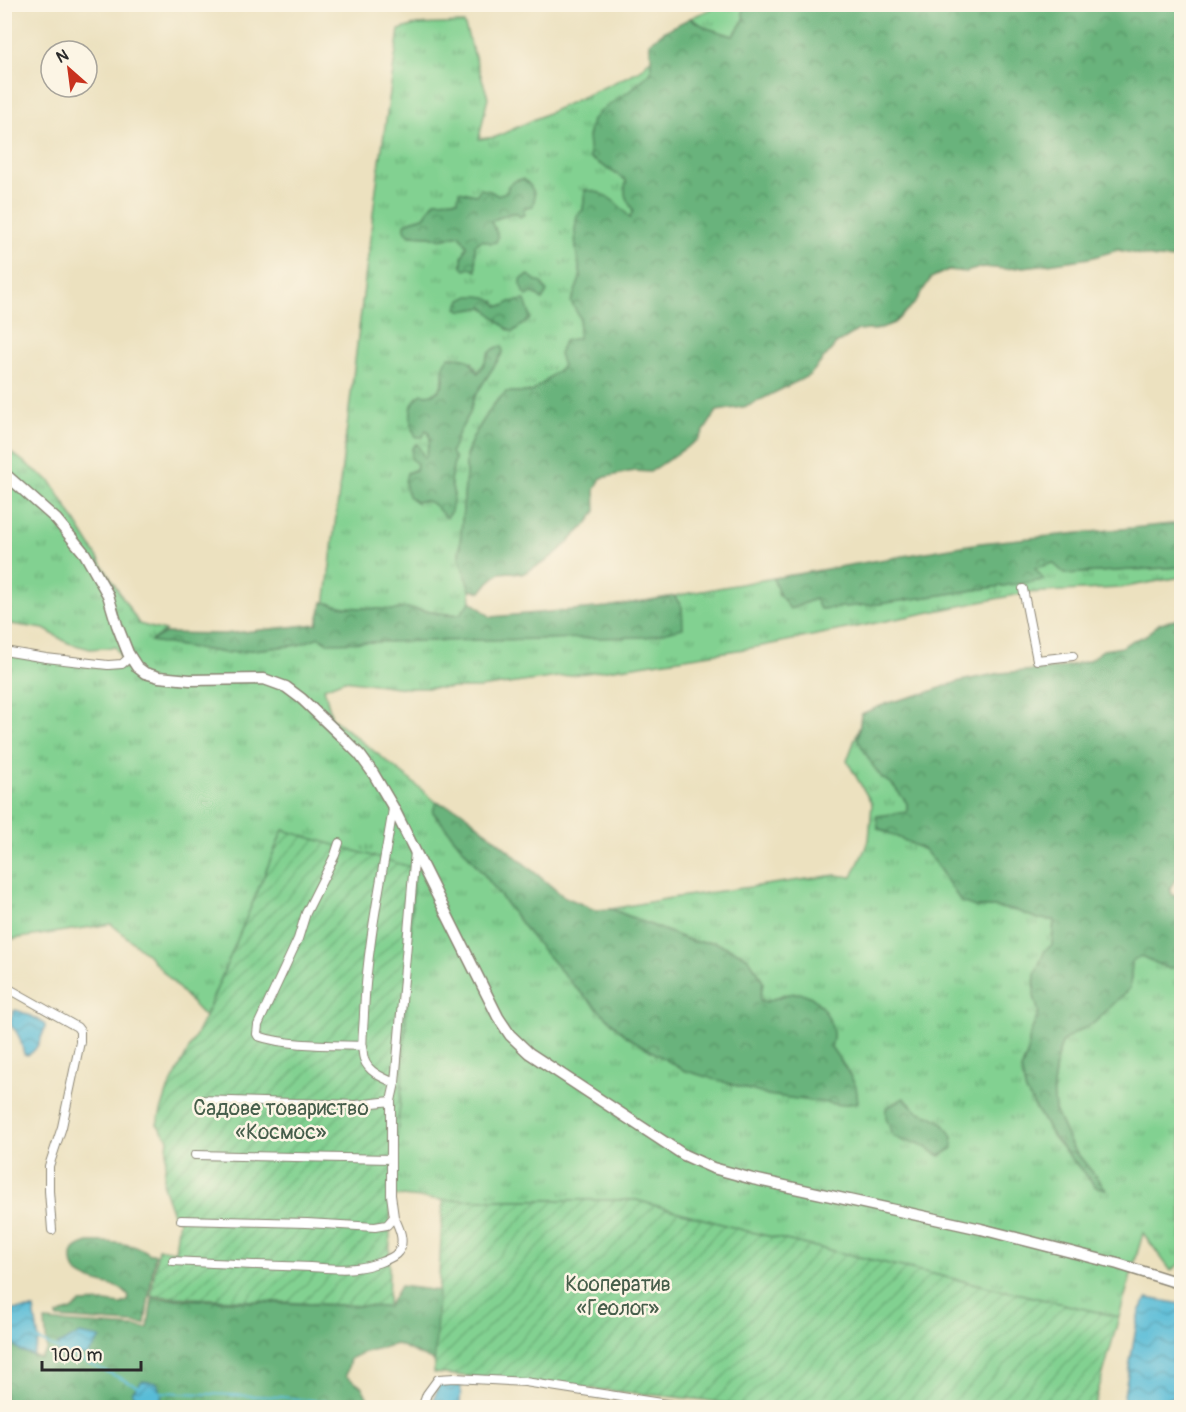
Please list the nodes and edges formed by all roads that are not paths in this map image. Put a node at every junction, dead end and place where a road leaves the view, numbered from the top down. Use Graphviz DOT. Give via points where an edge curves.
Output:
graph roads {
  1 [pos="4,473"];
  2 [pos="1023,589"];
  3 [pos="4,651"];
  4 [pos="1073,656"];
  5 [pos="130,657"];
  6 [pos="393,807"];
  7 [pos="339,843"];
  8 [pos="415,849"];
  9 [pos="4,986"];
  10 [pos="363,1046"];
  11 [pos="395,1083"];
  12 [pos="200,1100"];
  13 [pos="391,1101"];
  14 [pos="195,1155"];
  15 [pos="391,1159"];
  16 [pos="394,1217"];
  17 [pos="181,1220"];
  18 [pos="52,1230"];
  19 [pos="173,1261"];
  20 [pos="1182,1284"];
  21 [pos="422,1407"];
  22 [pos="693,1407"];
  1 -- 5 [label="street" via="56,519 85,554 108,595"];
  2 -- 4 [label="street" via="1037,660"];
  3 -- 5 [label="street" via="108,665 122,664"];
  5 -- 6 [label="street" via="145,673 159,677 264,679 286,687 360,755"];
  6 -- 8 [label="street"];
  6 -- 10 [label="street" via="366,974"];
  7 -- 10 [label="street" via="257,1034 279,1041"];
  8 -- 11 [label="street"];
  8 -- 20 [label="street" via="510,1035 537,1059 684,1155 712,1168 753,1179 981,1229"];
  9 -- 18 [label="street" via="80,1031 62,1127 49,1166"];
  10 -- 11 [label="street" via="370,1068"];
  11 -- 13 [label="street"];
  12 -- 13 [label="street" via="356,1105"];
  13 -- 15 [label="street"];
  14 -- 15 [label="street"];
  15 -- 16 [label="street"];
  16 -- 17 [label="street" via="387,1225 375,1227"];
  16 -- 19 [label="street" via="402,1236 398,1253 355,1268"];
  21 -- 22 [label="street" via="438,1379 455,1378 525,1382"];
}
